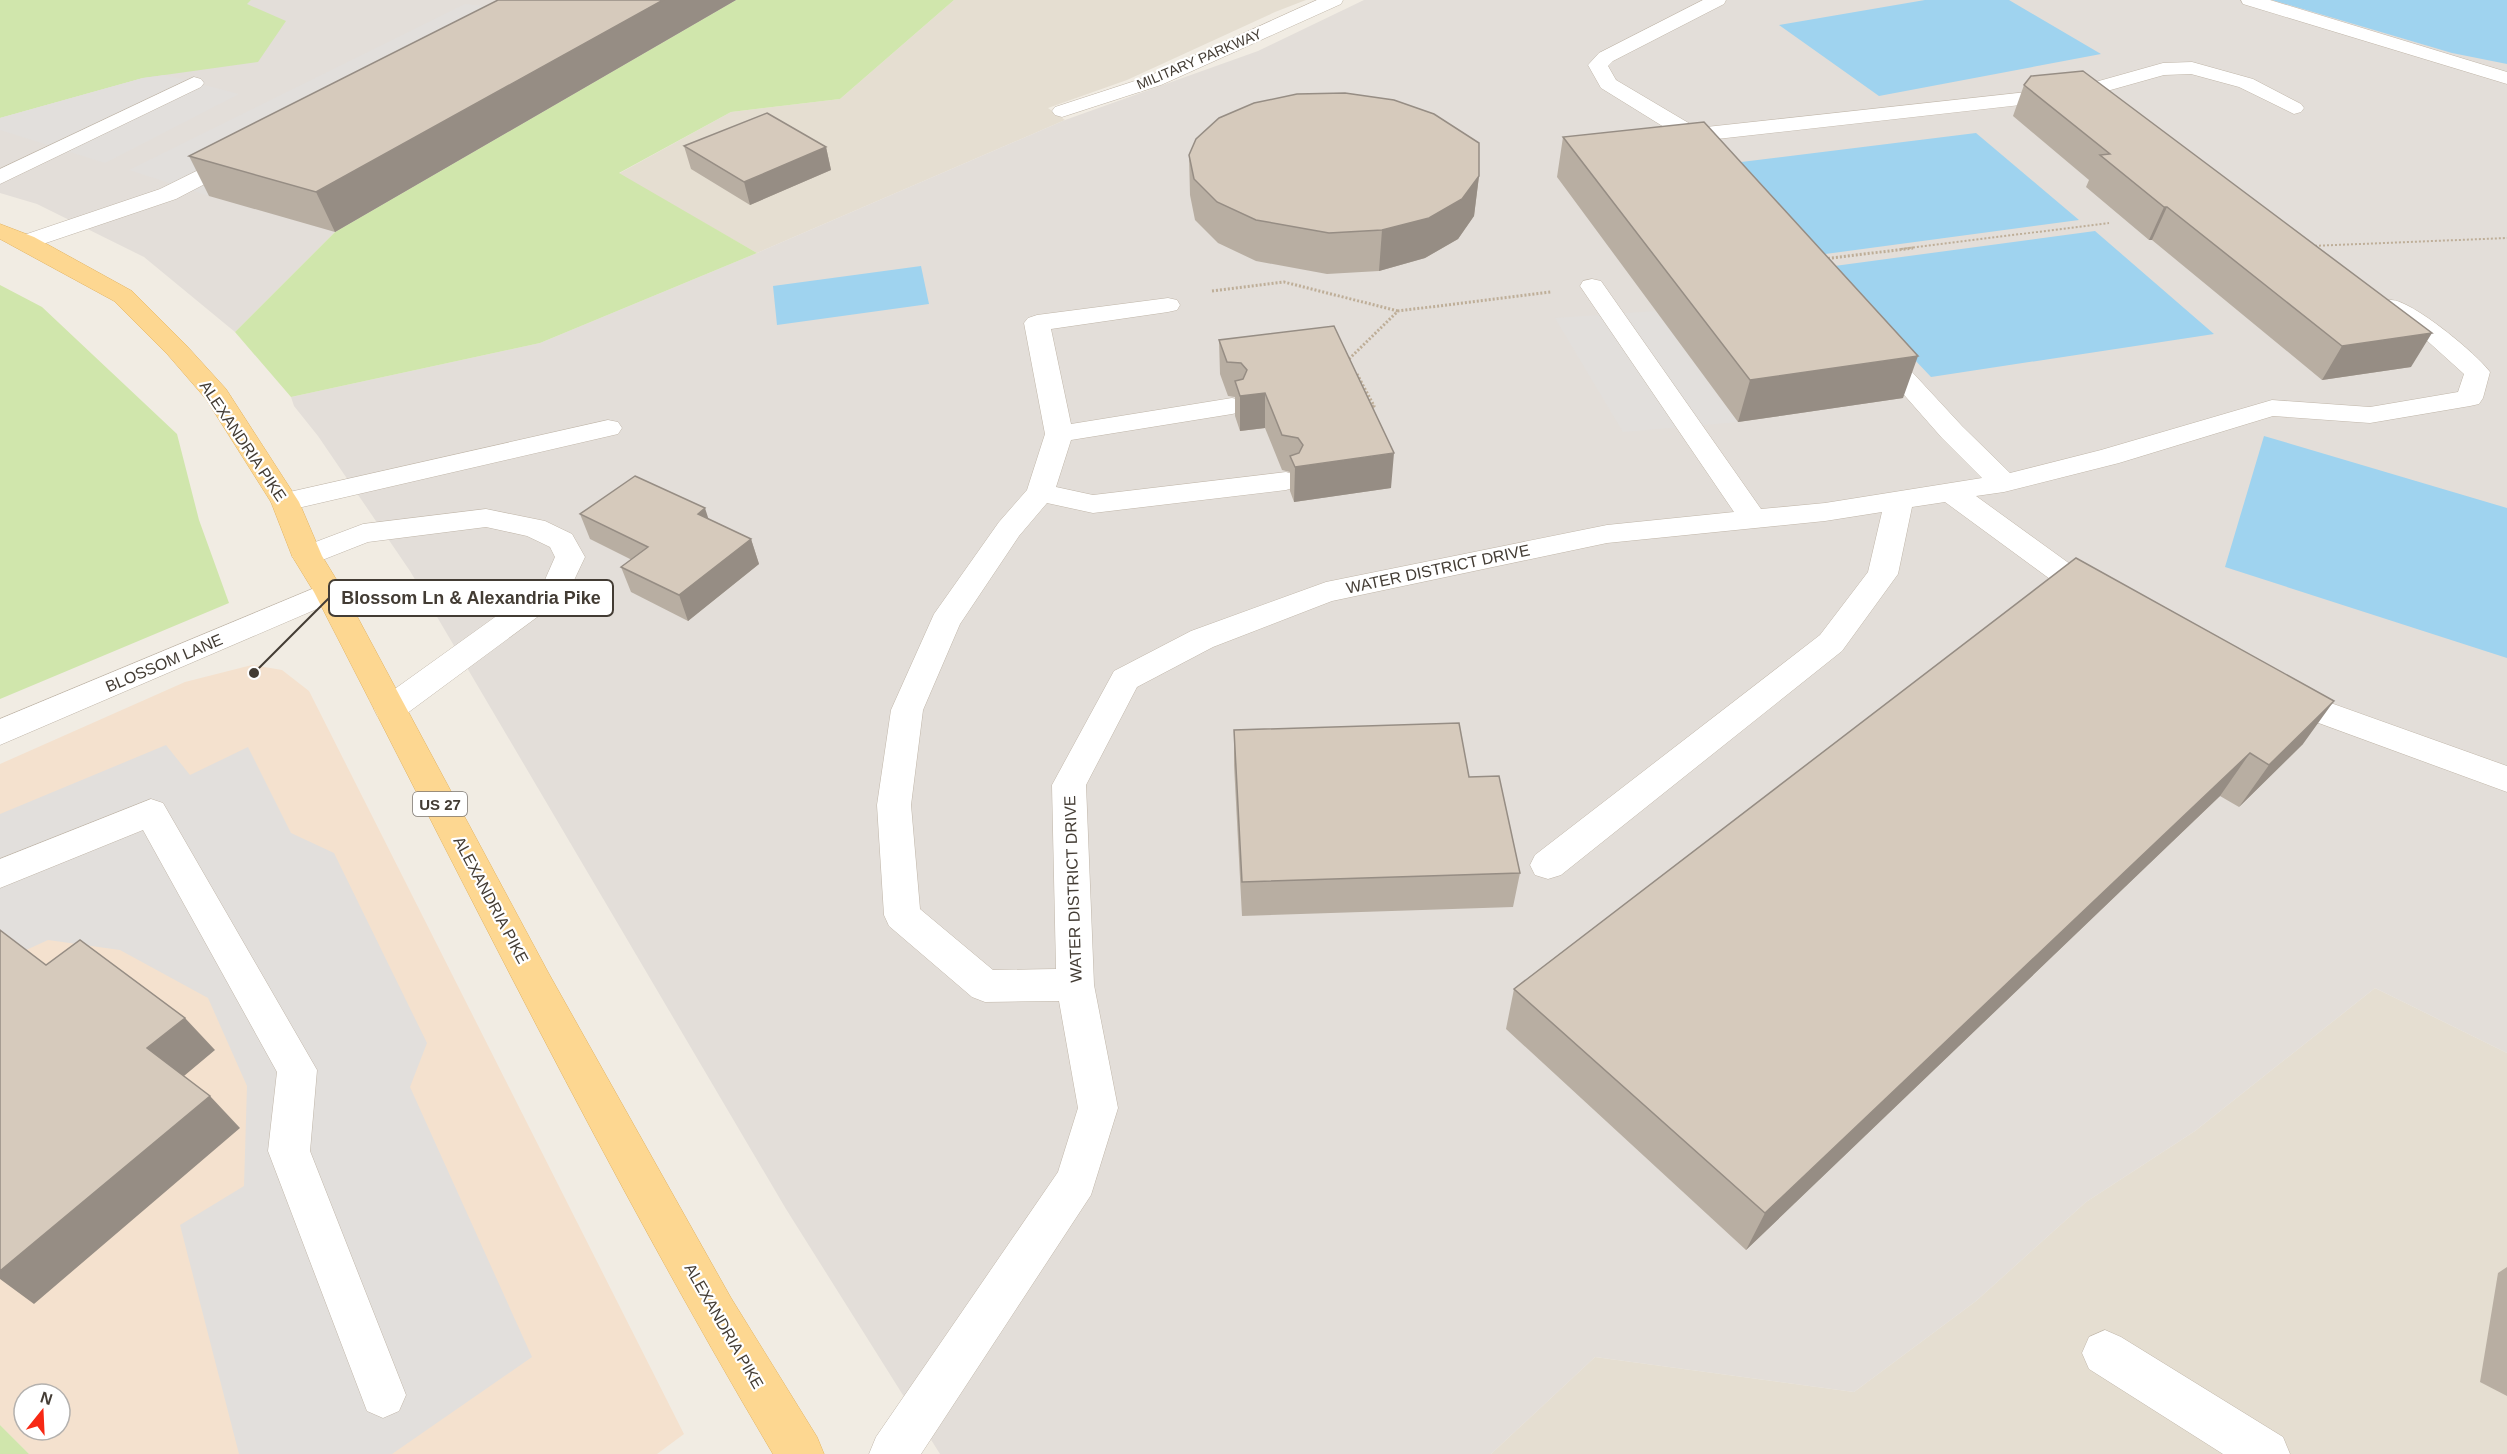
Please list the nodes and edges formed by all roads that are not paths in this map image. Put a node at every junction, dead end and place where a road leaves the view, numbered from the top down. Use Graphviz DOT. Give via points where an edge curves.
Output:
graph roads {
  1 [pos="1334,0"];
  2 [pos="1717,0"];
  3 [pos="2250,0"];
  4 [pos="2507,78"];
  5 [pos="194,83"];
  6 [pos="2082,92"];
  7 [pos="2294,108"];
  8 [pos="1062,111"];
  9 [pos="2111,113"];
  10 [pos="1693,135"];
  11 [pos="255,148"];
  12 [pos="1719,167"];
  13 [pos="0,177"];
  14 [pos="13,236"];
  15 [pos="1592,286"];
  16 [pos="2374,297"];
  17 [pos="1168,305"];
  18 [pos="1864,334"];
  19 [pos="1232,406"];
  20 [pos="608,428"];
  21 [pos="1059,434"];
  22 [pos="1286,481"];
  23 [pos="2004,483"];
  24 [pos="1949,491"];
  25 [pos="1040,493"];
  26 [pos="1899,500"];
  27 [pos="285,502"];
  28 [pos="1753,519"];
  29 [pos="307,556"];
  30 [pos="329,592"];
  31 [pos="2121,612"];
  32 [pos="2261,687"];
  33 [pos="390,709"];
  34 [pos="0,733"];
  35 [pos="2507,778"];
  36 [pos="1548,865"];
  37 [pos="0,874"];
  38 [pos="1075,985"];
  39 [pos="2105,1353"];
  40 [pos="383,1395"];
  41 [pos="800,1454"];
  42 [pos="893,1454"];
  43 [pos="2266,1454"];
  1 -- 8 [label="street, MILITARY PARKWAY" via="1154,81"];
  2 -- 10 [label="street" via="1606,57 1598,65 1608,84"];
  3 -- 4 [label="street"];
  5 -- 13 [label="street"];
  6 -- 7 [label="street" via="2163,69 2192,68 2246,83"];
  6 -- 9 [label="street"];
  6 -- 10 [label="street"];
  10 -- 12 [label="street"];
  11 -- 14 [label="street" via="168,194"];
  14 -- 27 [label="main road, ALEXANDRIA PIKE / US 27" via="123,296 217,396"];
  15 -- 28 [label="street"];
  16 -- 23 [label="street, WATER DISTRICT DRIVE" via="2432,332 2477,372 2470,398 2370,415 2272,408 2109,458"];
  17 -- 21 [label="street" via="1037,323"];
  18 -- 23 [label="street"];
  19 -- 21 [label="street"];
  20 -- 27 [label="street"];
  21 -- 25 [label="street"];
  22 -- 25 [label="street" via="1093,504"];
  23 -- 24 [label="street, WATER DISTRICT DRIVE"];
  24 -- 26 [label="street, WATER DISTRICT DRIVE"];
  24 -- 31 [label="street"];
  25 -- 38 [label="street" via="1009,529 945,622 907,710 894,805 902,915 985,986"];
  26 -- 28 [label="street, WATER DISTRICT DRIVE"];
  26 -- 36 [label="street" via="1883,574 1831,643"];
  27 -- 29 [label="main road, ALEXANDRIA PIKE / US 27"];
  28 -- 38 [label="street, WATER DISTRICT DRIVE" via="1607,534 1326,592 1203,639 1125,679 1069,785"];
  29 -- 30 [label="main road, ALEXANDRIA PIKE / US 27"];
  29 -- 33 [label="street" via="363,533 486,518 535,528 562,541 570,556 556,588"];
  30 -- 33 [label="main road, ALEXANDRIA PIKE / US 27"];
  30 -- 34 [label="street, BLOSSOM LANE"];
  32 -- 35 [label="street" via="2281,698"];
  33 -- 41 [label="main road, ALEXANDRIA PIKE / US 27" via="715,1314"];
  37 -- 40 [label="street" via="151,812 297,1070 289,1151"];
  38 -- 42 [label="street, WATER DISTRICT DRIVE" via="1098,1108 1076,1181"];
  39 -- 43 [label="street"];
}
